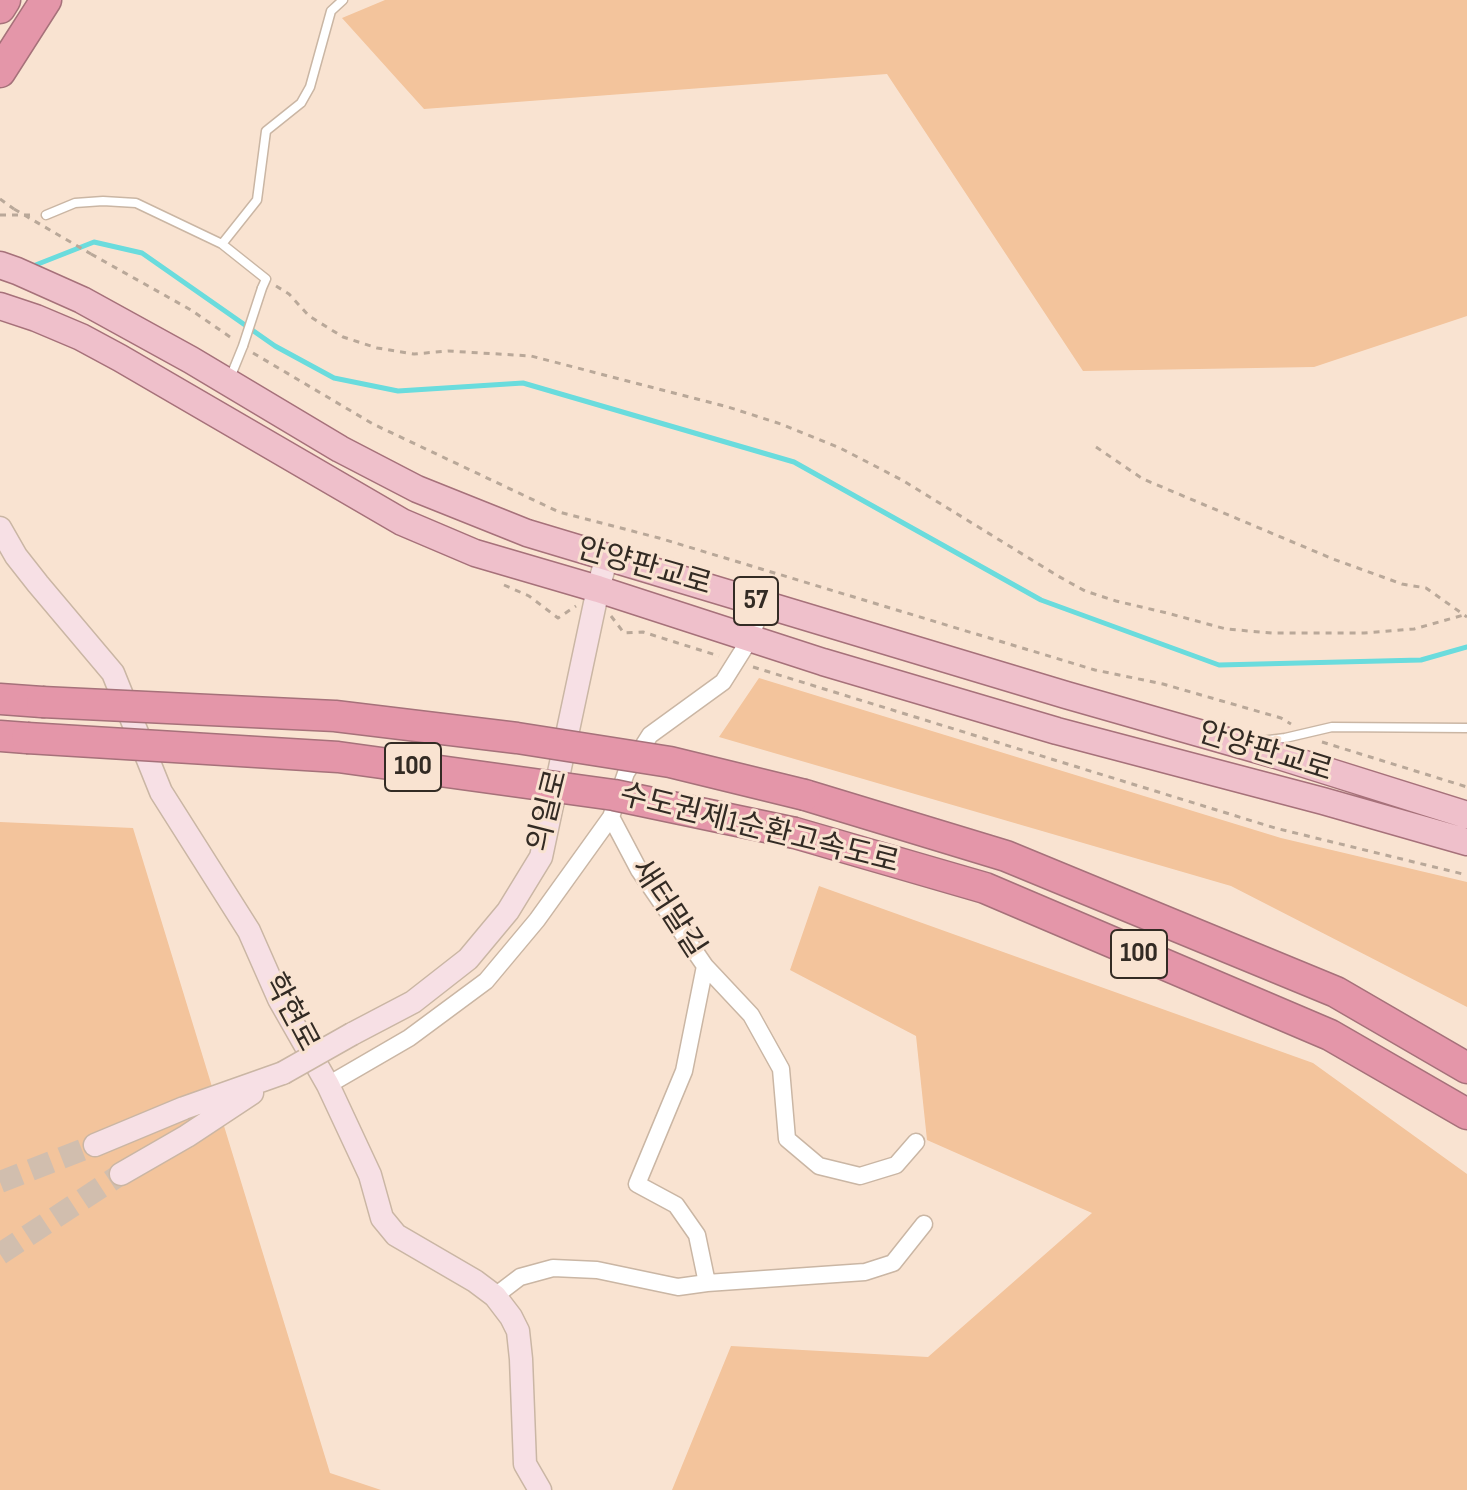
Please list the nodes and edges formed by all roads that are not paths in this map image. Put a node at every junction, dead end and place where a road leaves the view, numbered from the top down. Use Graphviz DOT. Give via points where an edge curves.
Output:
graph roads {
  1 [pos="5,0"];
  2 [pos="46,0"];
  3 [pos="343,0"];
  4 [pos="0,8"];
  5 [pos="0,72"];
  6 [pos="46,215"];
  7 [pos="222,244"];
  8 [pos="0,265"];
  9 [pos="0,306"];
  10 [pos="228,382"];
  11 [pos="0,528"];
  12 [pos="607,556"];
  13 [pos="598,589"];
  14 [pos="763,603"];
  15 [pos="750,639"];
  16 [pos="0,699"];
  17 [pos="1467,728"];
  18 [pos="13,737"];
  19 [pos="1239,744"];
  20 [pos="1467,815"];
  21 [pos="611,817"];
  22 [pos="1467,842"];
  23 [pos="705,966"];
  24 [pos="1467,1068"];
  25 [pos="283,1073"];
  26 [pos="328,1085"];
  27 [pos="1467,1114"];
  28 [pos="916,1142"];
  29 [pos="95,1145"];
  30 [pos="121,1174"];
  31 [pos="924,1224"];
  32 [pos="707,1283"];
  33 [pos="495,1296"];
  34 [pos="540,1490"];
  1 -- 4 [label="highway"];
  2 -- 5 [label="highway"];
  3 -- 7 [label="lane" via="331,11 301,103 266,131 257,200"];
  6 -- 7 [label="lane" via="75,203 136,203"];
  7 -- 10 [label="lane, bridge" via="264,284"];
  8 -- 10 [label="main road, 안양판교로 / 57" via="82,300"];
  9 -- 13 [label="main road, 안양판교로 / 57" via="81,337 402,522 475,553"];
  10 -- 12 [label="main road, 안양판교로 / 57" via="417,489 527,533"];
  11 -- 26 [label="street, 학현로" via="16,556 113,673 161,792 249,931 279,999"];
  12 -- 13 [label="street, 의일로"];
  12 -- 14 [label="main road, 안양판교로 / 57"];
  13 -- 15 [label="main road, 안양판교로 / 57"];
  13 -- 25 [label="street, 의일로, bridge" via="541,857 508,911 468,959 413,1002"];
  14 -- 15 [label="street"];
  14 -- 19 [label="main road, 안양판교로 / 57"];
  15 -- 21 [label="street" via="723,682 650,735 626,773"];
  15 -- 22 [label="main road, 안양판교로 / 57" via="1057,731"];
  16 -- 24 [label="highway, 수도권제1순환고속도로 / 100, bridge" via="350,718 670,762 805,795 1006,856 1336,992"];
  17 -- 19 [label="lane" via="1332,727"];
  18 -- 27 [label="highway, 수도권제1순환고속도로 / 100, bridge" via="338,757 614,795 795,833 985,888 1330,1035"];
  19 -- 20 [label="main road, 안양판교로 / 57"];
  21 -- 23 [label="street, 새터말길" via="639,870"];
  21 -- 26 [label="street" via="486,981 409,1038"];
  23 -- 28 [label="street" via="751,1015 781,1069 787,1139 819,1166 860,1176 896,1165"];
  23 -- 32 [label="street, 새터말길" via="684,1071 637,1184 676,1205 697,1235"];
  25 -- 29 [label="street"];
  25 -- 30 [label="street"];
  26 -- 33 [label="street, 학현로" via="370,1175 382,1218 396,1235"];
  31 -- 32 [label="street" via="893,1263 865,1272"];
  32 -- 33 [label="street" via="678,1287 597,1270 553,1268 520,1277"];
  33 -- 34 [label="street, 학현로" via="518,1331 525,1464"];
}
